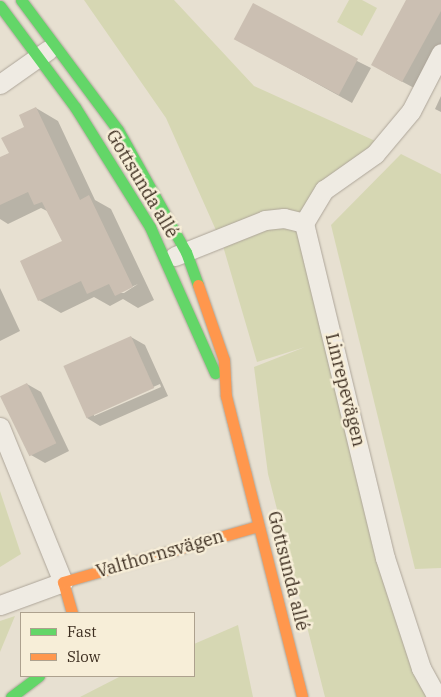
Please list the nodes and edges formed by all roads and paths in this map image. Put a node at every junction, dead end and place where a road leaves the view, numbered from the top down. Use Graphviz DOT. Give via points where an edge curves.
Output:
graph roads {
  1 [pos="20,0"];
  2 [pos="0,6"];
  3 [pos="55,45"];
  4 [pos="441,53"];
  5 [pos="37,59"];
  6 [pos="0,84"];
  7 [pos="304,224"];
  8 [pos="186,252"];
  9 [pos="167,259"];
  10 [pos="226,396"];
  11 [pos="0,427"];
  12 [pos="258,526"];
  13 [pos="63,582"];
  14 [pos="0,605"];
  15 [pos="72,612"];
  16 [pos="38,677"];
  17 [pos="11,697"];
  18 [pos="302,697"];
  19 [pos="437,697"];
  1 -- 3 [label="street, Gottsunda allé"];
  2 -- 5 [label="street, Gottsunda allé"];
  3 -- 5 [label="street"];
  3 -- 8 [label="street, Gottsunda allé" via="118,130"];
  4 -- 7 [label="street" via="411,111 375,154 324,190"];
  5 -- 6 [label="street"];
  5 -- 9 [label="street, Gottsunda allé" via="75,107"];
  7 -- 8 [label="street" via="284,218 264,220"];
  7 -- 19 [label="street, Linrepevägen" via="385,558 421,668"];
  8 -- 9 [label="street"];
  8 -- 10 [label="street, Gottsunda allé" via="214,322 224,360"];
  9 -- 10 [label="street, Gottsunda allé"];
  10 -- 12 [label="street, Gottsunda allé"];
  11 -- 13 [label="street"];
  12 -- 13 [label="street, Valthornsvägen"];
  12 -- 18 [label="street, Gottsunda allé"];
  13 -- 14 [label="street, Valthornsvägen"];
  13 -- 15 [label="street"];
  16 -- 17 [label="street"];
}
